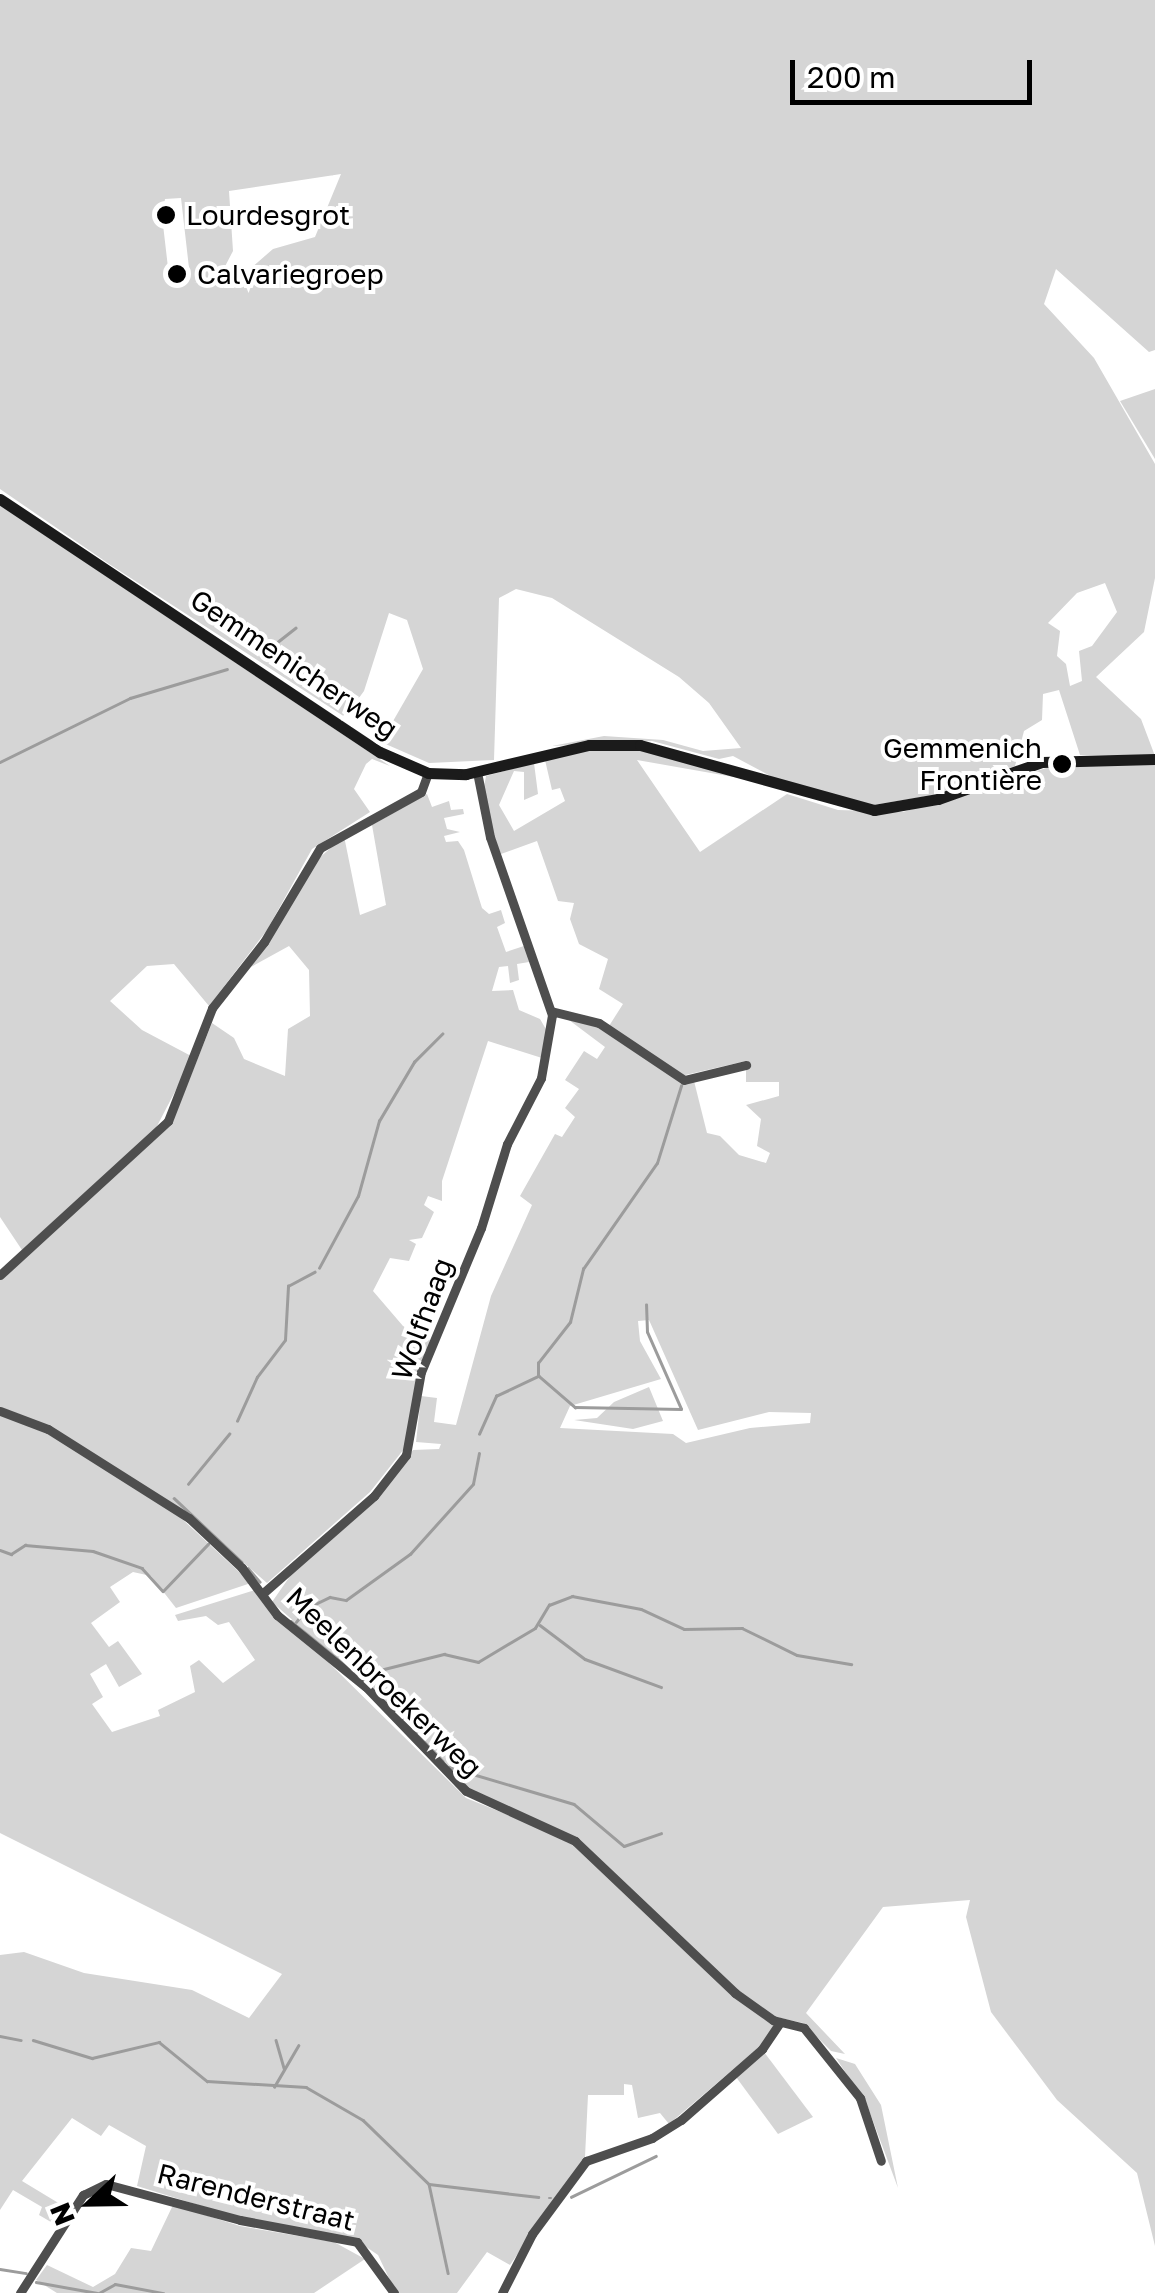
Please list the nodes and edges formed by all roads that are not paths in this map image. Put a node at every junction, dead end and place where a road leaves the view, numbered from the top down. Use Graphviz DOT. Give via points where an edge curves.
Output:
graph roads {
  1 [pos="0,499"];
  2 [pos="1155,759"];
  3 [pos="428,772"];
  4 [pos="476,772"];
  5 [pos="551,1011"];
  6 [pos="746,1065"];
  7 [pos="0,1275"];
  8 [pos="0,1410"];
  9 [pos="262,1594"];
  10 [pos="780,2022"];
  11 [pos="881,2161"];
  12 [pos="20,2293"];
  13 [pos="394,2293"];
  14 [pos="502,2293"];
  1 -- 3 [label="main road, Gemmenicherweg" via="380,752"];
  2 -- 4 [label="main road, Gemmenicherweg" via="1042,762 938,798 874,810 828,802 679,752 610,744"];
  3 -- 4 [label="main road, Gemmenicherweg"];
  3 -- 7 [label="street" via="421,792 317,852 264,942 212,1008 168,1121"];
  4 -- 5 [label="street, Wolfhaag" via="492,846"];
  5 -- 6 [label="street" via="599,1023 684,1080"];
  5 -- 9 [label="street, Wolfhaag" via="541,1078 507,1144 481,1228 421,1372 409,1450 374,1496"];
  8 -- 9 [label="street, Meelenbroekerweg" via="48,1429 176,1509"];
  9 -- 10 [label="street, Meelenbroekerweg" via="277,1615 366,1687 466,1792 575,1841 735,1994"];
  10 -- 11 [label="street, Meelenbroekerweg" via="804,2028 837,2063 864,2107"];
  10 -- 14 [label="street" via="762,2049 682,2120 586,2161 532,2234"];
  12 -- 13 [label="street, Rarenderstraat" via="83,2195 106,2184 356,2242"];
}
